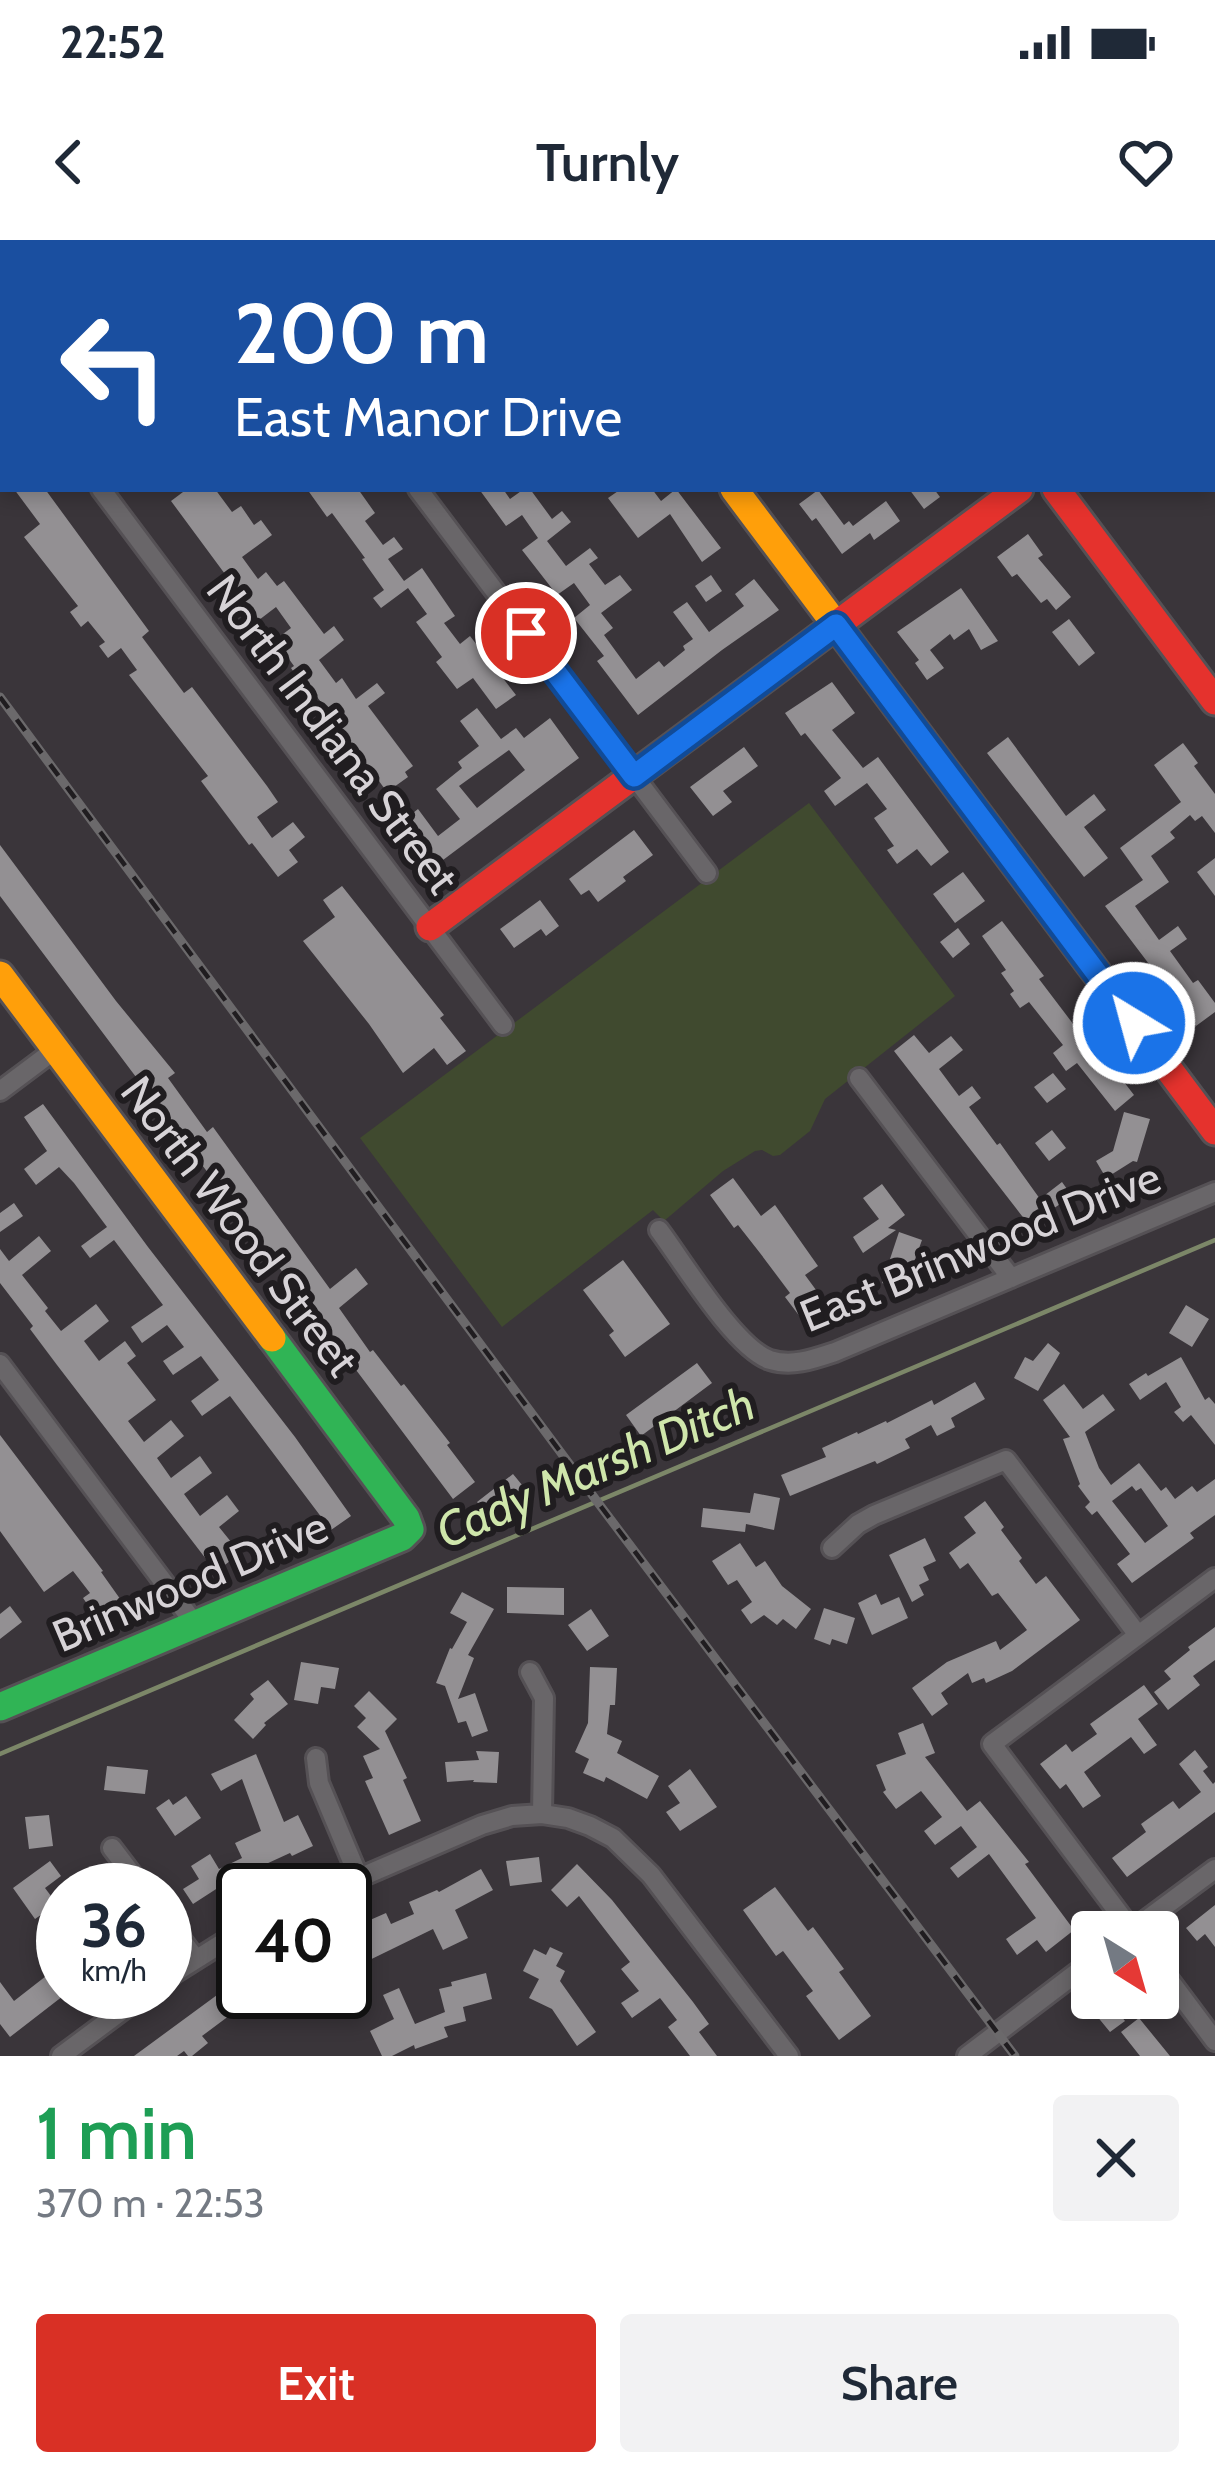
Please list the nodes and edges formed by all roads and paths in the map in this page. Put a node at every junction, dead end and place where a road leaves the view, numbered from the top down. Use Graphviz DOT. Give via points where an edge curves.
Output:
graph roads {
  1 [pos="103,492"];
  2 [pos="420,492"];
  3 [pos="736,492"];
  4 [pos="1015,492"];
  5 [pos="1058,492"];
  6 [pos="836,625"];
  7 [pos="1215,701"];
  8 [pos="634,776"];
  9 [pos="707,873"];
  10 [pos="430,927"];
  11 [pos="0,975"];
  12 [pos="503,1025"];
  13 [pos="56,1049"];
  14 [pos="859,1078"];
  15 [pos="0,1091"];
  16 [pos="1215,1131"];
  17 [pos="1215,1192"];
  18 [pos="659,1230"];
  19 [pos="1011,1278"];
  20 [pos="0,1364"];
  21 [pos="410,1529"];
  22 [pos="832,1548"];
  23 [pos="1215,1578"];
  24 [pos="195,1624"];
  25 [pos="1138,1635"];
  26 [pos="530,1672"];
  27 [pos="0,1707"];
  28 [pos="316,1758"];
  29 [pos="542,1814"];
  30 [pos="112,1848"];
  31 [pos="123,1863"];
  32 [pos="353,1863"];
  33 [pos="1215,1869"];
  34 [pos="372,1872"];
  35 [pos="1117,1911"];
  36 [pos="1159,1911"];
  37 [pos="216,1946"];
  38 [pos="192,1954"];
  39 [pos="195,1958"];
  40 [pos="192,1960"];
  41 [pos="1071,1977"];
  42 [pos="1179,1993"];
  43 [pos="111,2019"];
  44 [pos="1215,2041"];
  45 [pos="61,2056"];
  46 [pos="789,2056"];
  47 [pos="967,2056"];
  1 -- 10 [label="street, North Indiana Street"];
  2 -- 8 [label="street"];
  3 -- 6 [label="street"];
  4 -- 6 [label="street"];
  5 -- 7 [label="street"];
  6 -- 8 [label="street"];
  6 -- 16 [label="street"];
  8 -- 9 [label="street"];
  8 -- 10 [label="street"];
  10 -- 12 [label="street, North Indiana Street"];
  11 -- 13 [label="street, North Wood Street"];
  13 -- 15 [label="street"];
  13 -- 21 [label="street, North Wood Street"];
  14 -- 19 [label="street"];
  17 -- 19 [label="street, East Brinwood Drive"];
  18 -- 19 [label="street, East Brinwood Drive" via="740,1339 772,1360 835,1352"];
  20 -- 24 [label="street"];
  21 -- 24 [label="street, Brinwood Drive"];
  22 -- 25 [label="street" via="874,1515 1006,1460"];
  23 -- 25 [label="street"];
  24 -- 27 [label="street, Brinwood Drive"];
  25 -- 35 [label="street" via="992,1744"];
  26 -- 29 [label="street" via="544,1698"];
  28 -- 32 [label="street"];
  29 -- 34 [label="street" via="482,1825"];
  29 -- 46 [label="street" via="590,1826 632,1854"];
  30 -- 31 [label="street"];
  33 -- 36 [label="street"];
  37 -- 39 [label="street"];
  38 -- 39 [label="street"];
  39 -- 40 [label="street"];
  41 -- 47 [label="street"];
  42 -- 44 [label="street"];
  43 -- 45 [label="street"];
}
